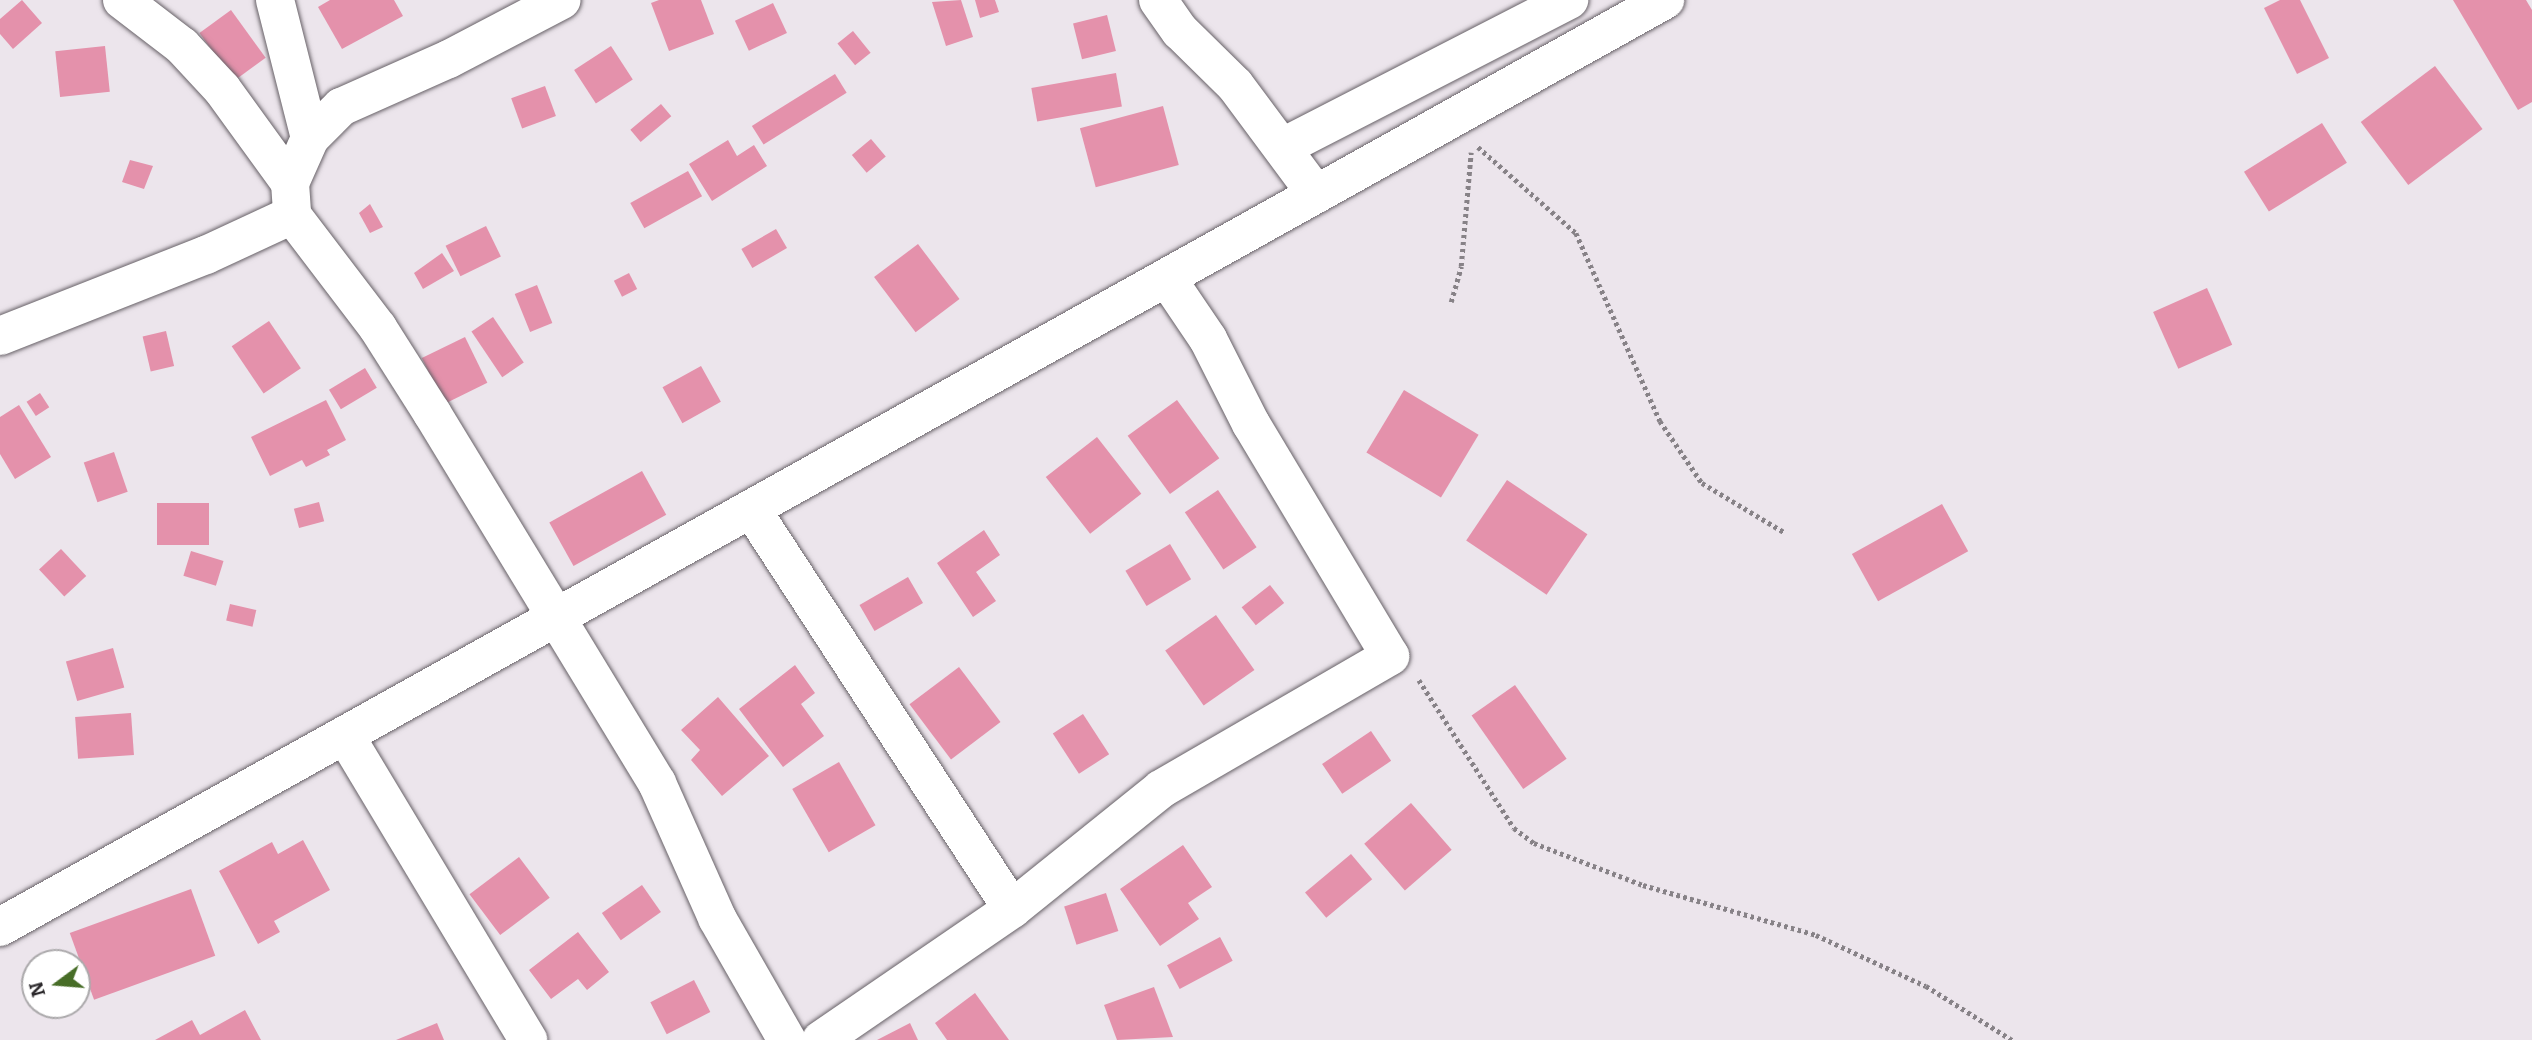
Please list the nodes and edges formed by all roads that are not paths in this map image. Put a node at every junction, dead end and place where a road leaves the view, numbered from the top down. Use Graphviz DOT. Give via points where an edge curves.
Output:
graph roads {
  1 [pos="122,0"];
  2 [pos="275,0"];
  3 [pos="562,0"];
  4 [pos="1158,0"];
  5 [pos="1569,0"];
  6 [pos="1665,0"];
  7 [pos="310,138"];
  8 [pos="1283,147"];
  9 [pos="1316,194"];
  10 [pos="291,199"];
  11 [pos="1168,280"];
  12 [pos="0,336"];
  13 [pos="752,510"];
  14 [pos="555,618"];
  15 [pos="345,735"];
  16 [pos="1013,909"];
  17 [pos="0,927"];
  18 [pos="527,1040"];
  19 [pos="787,1040"];
  20 [pos="821,1040"];
  1 -- 10 [label="street" via="182,46 222,89"];
  2 -- 7 [label="street"];
  3 -- 7 [label="street" via="449,60 341,107"];
  4 -- 8 [label="street" via="1180,31 1235,85"];
  5 -- 8 [label="street"];
  6 -- 9 [label="street"];
  7 -- 10 [label="street"];
  8 -- 9 [label="street"];
  9 -- 11 [label="street"];
  10 -- 12 [label="street" via="206,256"];
  10 -- 14 [label="street" via="378,328"];
  11 -- 13 [label="street"];
  11 -- 16 [label="street" via="1208,339 1251,424 1390,656 1161,789"];
  13 -- 14 [label="street"];
  13 -- 16 [label="street"];
  14 -- 15 [label="street"];
  14 -- 19 [label="street" via="657,783 717,918"];
  15 -- 17 [label="street"];
  15 -- 18 [label="street"];
  16 -- 20 [label="street"];
}
